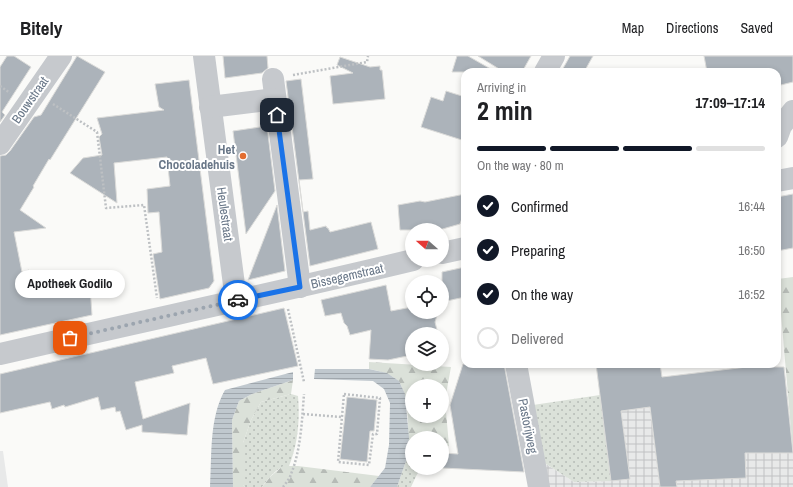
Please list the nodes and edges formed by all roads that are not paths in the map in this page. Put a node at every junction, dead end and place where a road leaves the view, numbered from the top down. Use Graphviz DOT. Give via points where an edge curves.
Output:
graph roads {
  1 [pos="61,56"];
  2 [pos="204,56"];
  3 [pos="554,56"];
  4 [pos="547,68"];
  5 [pos="210,107"];
  6 [pos="793,111"];
  7 [pos="781,126"];
  8 [pos="0,144"];
  9 [pos="793,178"];
  10 [pos="781,180"];
  11 [pos="461,249"];
  12 [pos="449,251"];
  13 [pos="405,262"];
  14 [pos="292,289"];
  15 [pos="236,300"];
  16 [pos="0,354"];
  17 [pos="517,368"];
  18 [pos="539,487"];
  1 -- 8 [label="street, Bouwstraat"];
  2 -- 5 [label="street, Heulestraat"];
  3 -- 4 [label="street"];
  5 -- 14 [label="street" via="274,89"];
  5 -- 15 [label="street, Heulestraat"];
  6 -- 7 [label="street"];
  9 -- 10 [label="street"];
  11 -- 12 [label="street"];
  13 -- 14 [label="street, Bissegemstraat"];
  14 -- 15 [label="street, Bissegemstraat"];
  15 -- 16 [label="street, Bissegemstraat"];
  17 -- 18 [label="street, Pastorijweg"];
}
